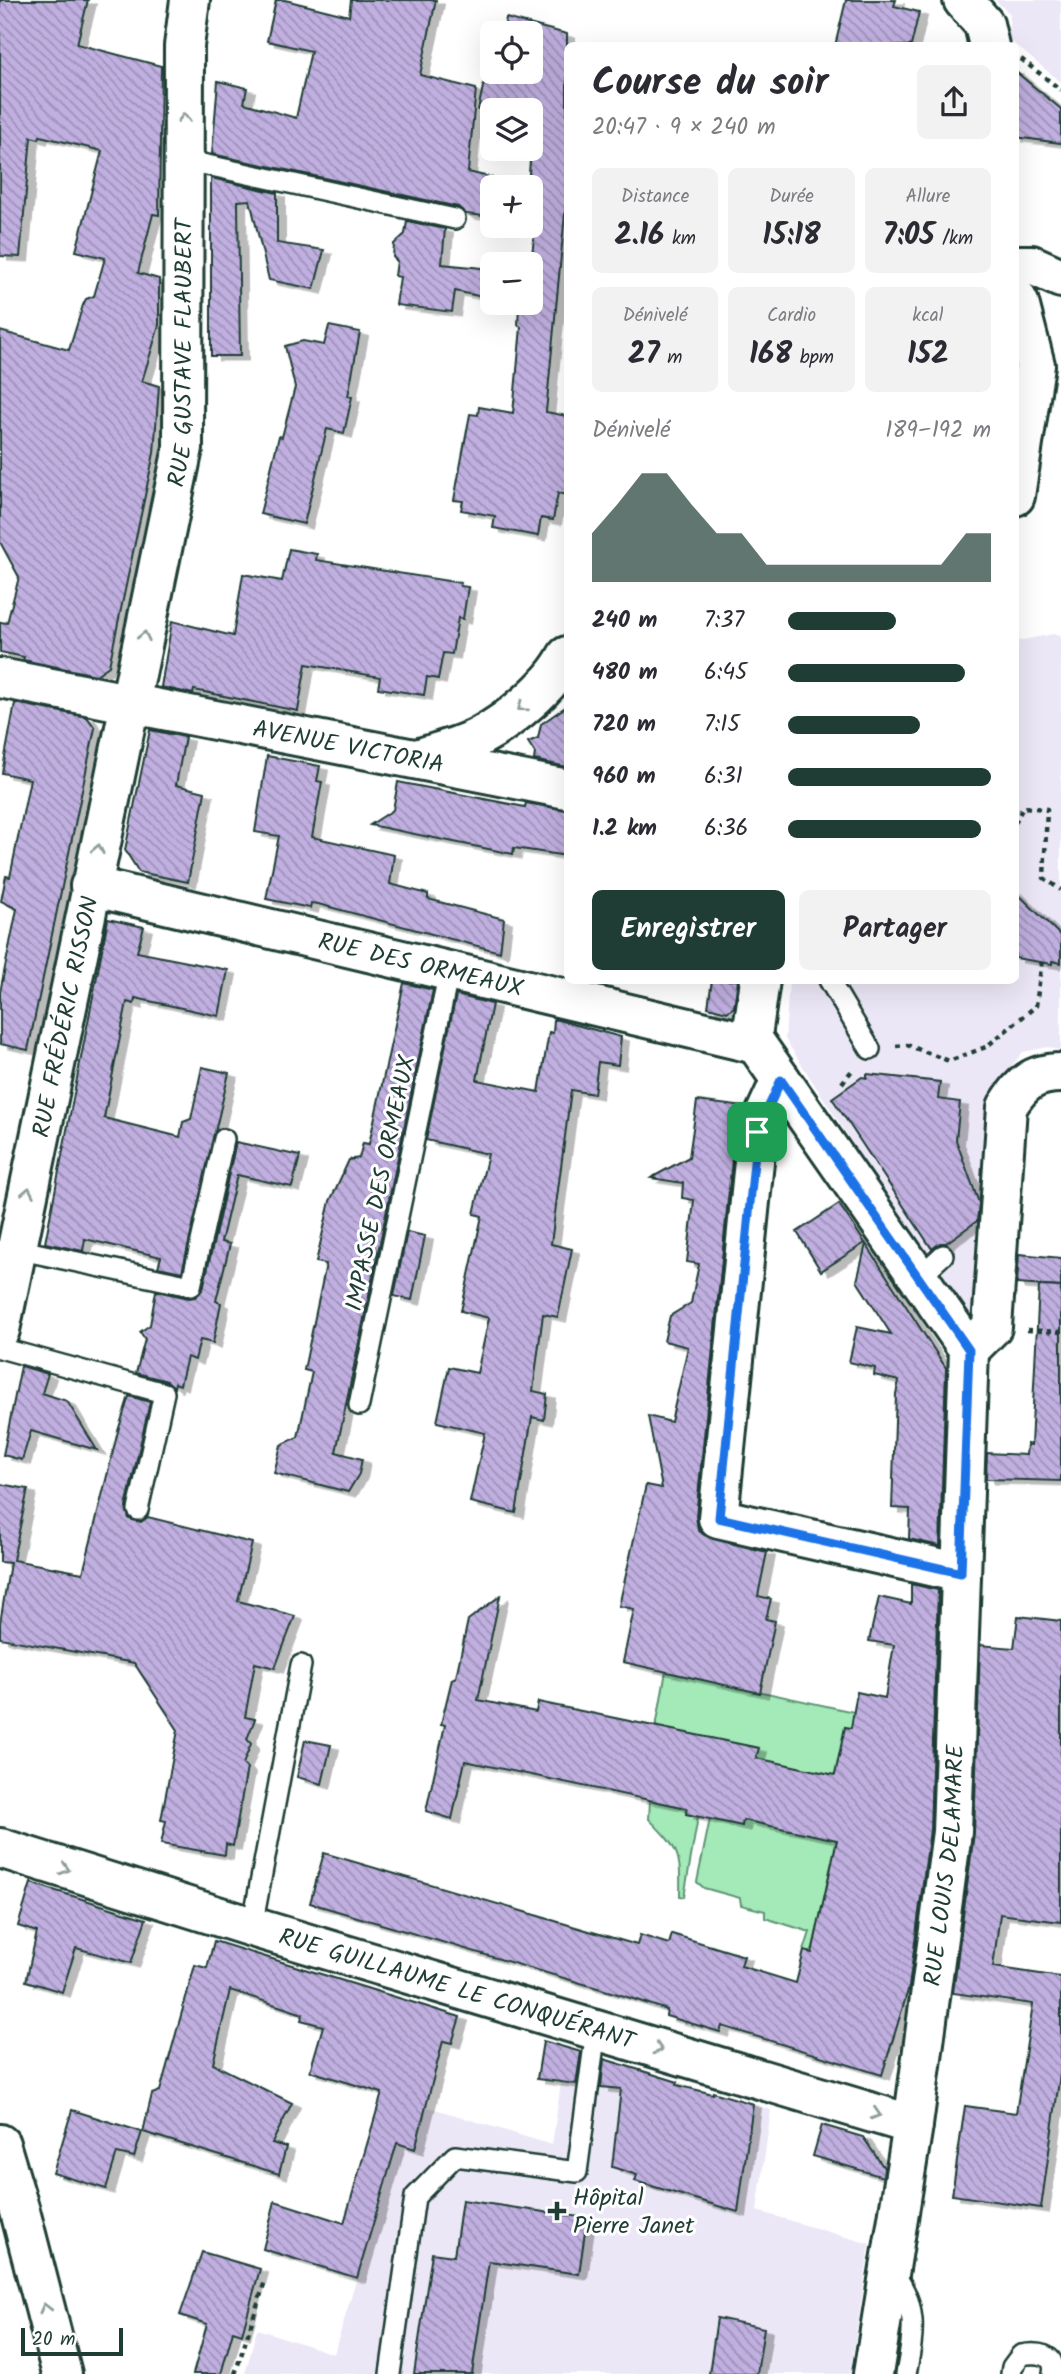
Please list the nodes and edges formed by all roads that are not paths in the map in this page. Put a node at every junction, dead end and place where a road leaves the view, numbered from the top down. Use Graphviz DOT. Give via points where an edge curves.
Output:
graph roads {
  1 [pos="190,0"];
  2 [pos="184,160"];
  3 [pos="455,219"];
  4 [pos="1019,265"];
  5 [pos="1061,278"];
  6 [pos="1019,303"];
  7 [pos="1019,470"];
  8 [pos="564,662"];
  9 [pos="0,678"];
  10 [pos="130,702"];
  11 [pos="416,760"];
  12 [pos="564,788"];
  13 [pos="90,886"];
  14 [pos="449,971"];
  15 [pos="759,984"];
  16 [pos="831,984"];
  17 [pos="751,1043"];
  18 [pos="870,1049"];
  19 [pos="1061,1073"];
  20 [pos="781,1080"];
  21 [pos="224,1139"];
  22 [pos="16,1249"];
  23 [pos="0,1330"];
  24 [pos="0,1348"];
  25 [pos="969,1350"];
  26 [pos="359,1405"];
  27 [pos="138,1510"];
  28 [pos="961,1573"];
  29 [pos="301,1665"];
  30 [pos="0,1848"];
  31 [pos="252,1927"];
  32 [pos="596,2031"];
  33 [pos="914,2125"];
  34 [pos="0,2144"];
  35 [pos="890,2270"];
  36 [pos="62,2374"];
  37 [pos="390,2374"];
  38 [pos="873,2374"];
  39 [pos="906,2374"];
  40 [pos="1012,2374"];
  41 [pos="1053,2374"];
  2 -- 1 [label="street, RUE GUSTAVE FLAUBERT, one-way" via="184,46"];
  2 -- 3 [label="lane"];
  10 -- 2 [label="street, RUE GUSTAVE FLAUBERT, one-way" via="183,448"];
  4 -- 5 [label="street" via="1032,265"];
  6 -- 7 [label="street" via="1035,365"];
  8 -- 11 [label="street, one-way" via="529,702 479,737"];
  9 -- 10 [label="street, AVENUE VICTORIA"];
  10 -- 11 [label="street, AVENUE VICTORIA"];
  13 -- 10 [label="street, RUE FRÉDÉRIC RISSON, one-way"];
  11 -- 12 [label="street, AVENUE VICTORIA"];
  13 -- 14 [label="street, RUE DES ORMEAUX"];
  22 -- 13 [label="street, RUE FRÉDÉRIC RISSON, one-way"];
  14 -- 17 [label="street, RUE DES ORMEAUX"];
  14 -- 26 [label="lane, IMPASSE DES ORMEAUX"];
  15 -- 17 [label="street"];
  16 -- 18 [label="lane"];
  17 -- 20 [label="street"];
  19 -- 25 [label="street" via="1030,1078 1007,1107 992,1327"];
  20 -- 25 [label="street" via="931,1266"];
  20 -- 28 [label="street" via="757,1132 719,1518"];
  21 -- 22 [label="lane" via="191,1286"];
  22 -- 23 [label="street, RUE FRÉDÉRIC RISSON"];
  24 -- 27 [label="lane" via="164,1393"];
  25 -- 28 [label="street, RUE LOUIS DELAMARE"];
  28 -- 33 [label="street, RUE LOUIS DELAMARE" via="952,1832"];
  29 -- 31 [label="lane"];
  30 -- 31 [label="street, RUE GUILLAUME LE CONQUÉRANT, one-way"];
  31 -- 32 [label="street, RUE GUILLAUME LE CONQUÉRANT"];
  32 -- 33 [label="street, RUE GUILLAUME LE CONQUÉRANT, one-way"];
  32 -- 37 [label="lane" via="577,2172 455,2156 415,2197"];
  33 -- 35 [label="street, RUE LOUIS DELAMARE"];
  36 -- 34 [label="street, one-way"];
  35 -- 38 [label="street, RUE LOUIS DELAMARE"];
  35 -- 39 [label="lane" via="903,2285 912,2309 913,2340"];
  40 -- 41 [label="lane" via="1021,2356 1036,2352 1050,2358"];
}
